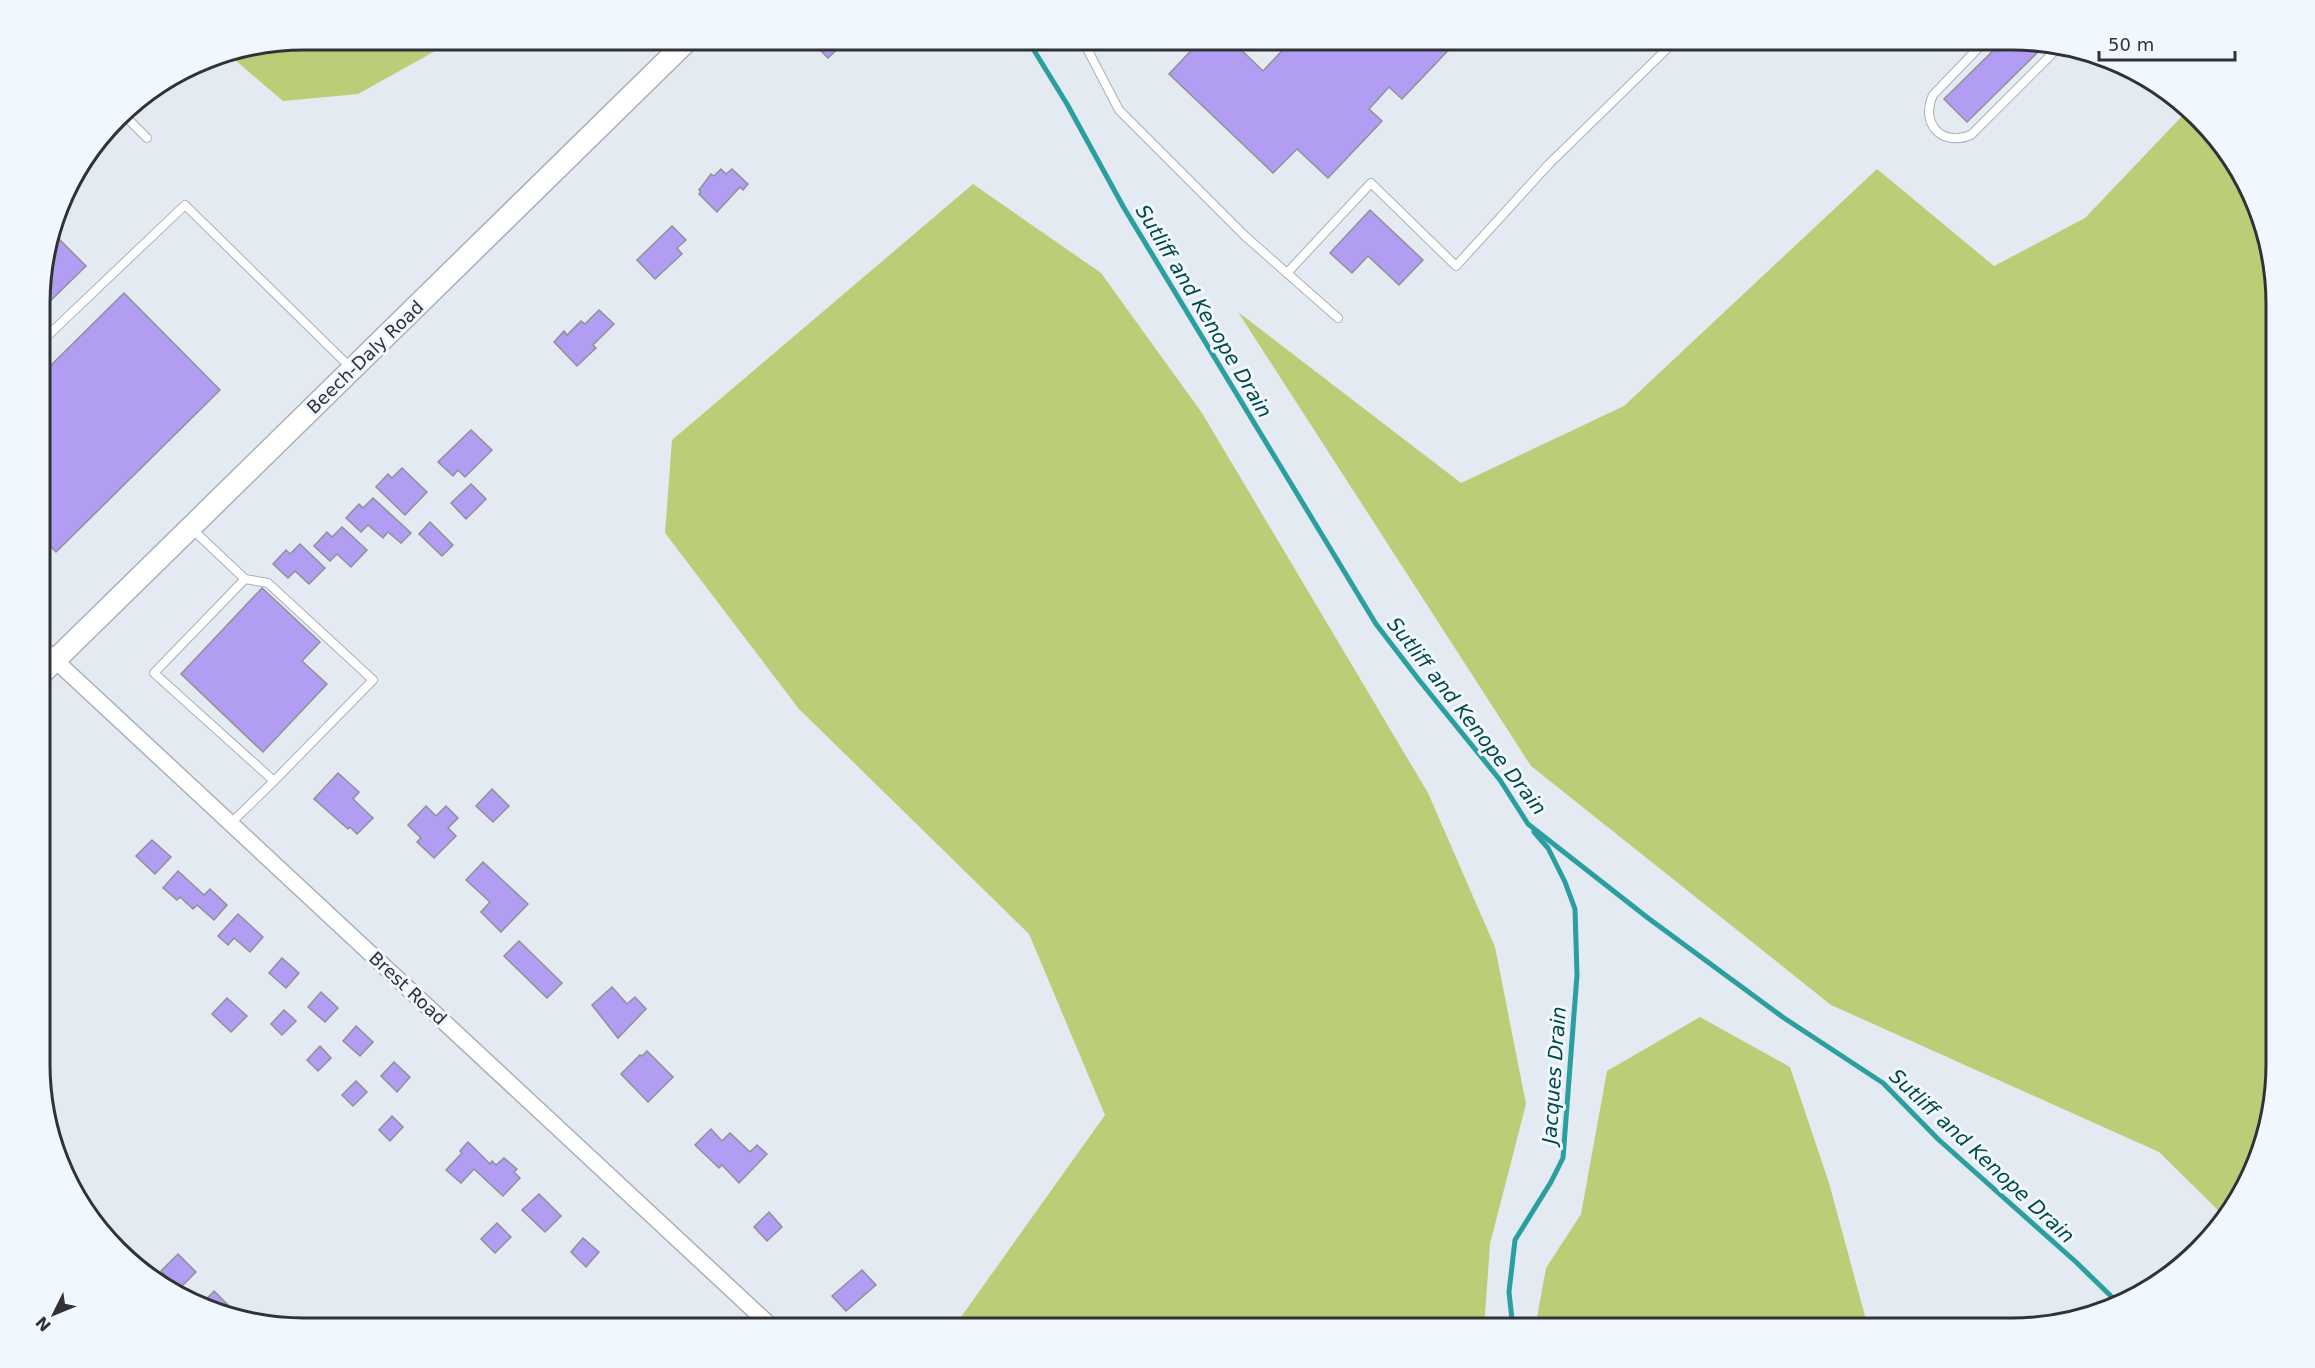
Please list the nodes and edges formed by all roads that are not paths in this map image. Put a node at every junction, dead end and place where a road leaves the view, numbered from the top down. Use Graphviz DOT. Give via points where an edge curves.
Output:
graph roads {
  1 [pos="678,50"];
  2 [pos="1088,50"];
  3 [pos="1666,50"];
  4 [pos="1977,50"];
  5 [pos="2053,53"];
  6 [pos="128,120"];
  7 [pos="147,138"];
  8 [pos="1287,273"];
  9 [pos="1338,318"];
  10 [pos="50,333"];
  11 [pos="352,369"];
  12 [pos="190,528"];
  13 [pos="245,579"];
  14 [pos="50,657"];
  15 [pos="50,665"];
  16 [pos="274,781"];
  17 [pos="231,823"];
  18 [pos="762,1318"];
  1 -- 11 [label="street, Beech-Daly Road"];
  2 -- 8 [label="lane" via="1119,110"];
  3 -- 8 [label="lane" via="1550,164 1456,266 1371,183"];
  4 -- 5 [label="lane" via="1928,106 1929,119 1947,138 1971,135"];
  6 -- 7 [label="lane"];
  8 -- 9 [label="lane"];
  10 -- 11 [label="lane" via="185,205"];
  11 -- 12 [label="street, Beech-Daly Road"];
  12 -- 13 [label="lane"];
  12 -- 14 [label="street, Beech-Daly Road"];
  13 -- 16 [label="lane" via="154,673"];
  13 -- 16 [label="lane" via="268,583 373,680"];
  15 -- 17 [label="street, Brest Road"];
  16 -- 17 [label="lane"];
  17 -- 18 [label="street, Brest Road"];
}
